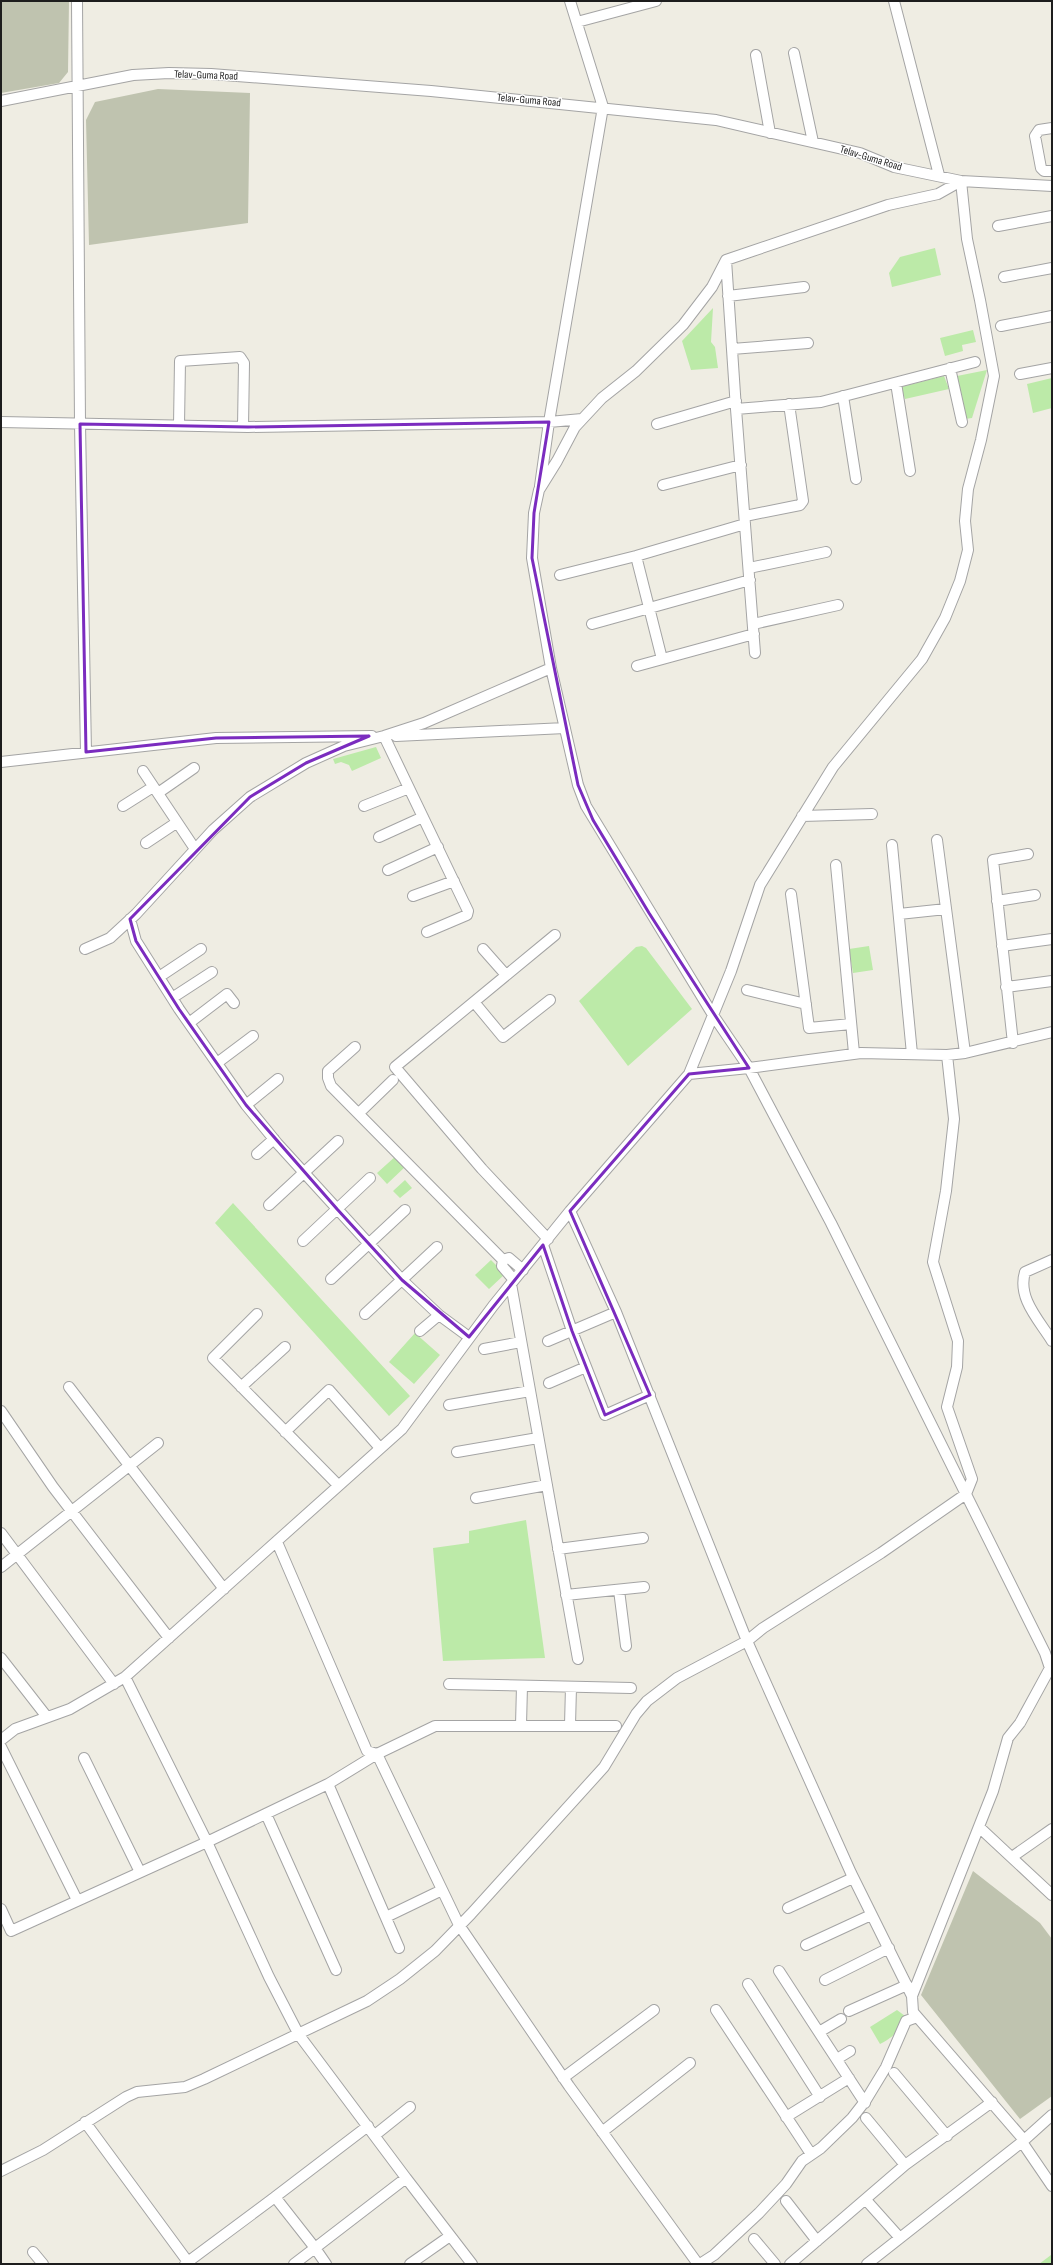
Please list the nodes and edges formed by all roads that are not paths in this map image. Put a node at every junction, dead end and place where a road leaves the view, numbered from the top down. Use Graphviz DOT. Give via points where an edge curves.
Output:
graph roads {
  1 [pos="77,1"];
  2 [pos="570,1"];
  3 [pos="656,1"];
  4 [pos="894,1"];
  5 [pos="576,22"];
  6 [pos="794,53"];
  7 [pos="756,55"];
  8 [pos="76,86"];
  9 [pos="1,101"];
  10 [pos="603,107"];
  11 [pos="1052,128"];
  12 [pos="770,132"];
  13 [pos="813,142"];
  14 [pos="1052,171"];
  15 [pos="939,175"];
  16 [pos="961,181"];
  17 [pos="1052,186"];
  18 [pos="1052,216"];
  19 [pos="998,226"];
  20 [pos="726,260"];
  21 [pos="1052,268"];
  22 [pos="1004,277"];
  23 [pos="804,288"];
  24 [pos="728,296"];
  25 [pos="1052,316"];
  26 [pos="1001,326"];
  27 [pos="808,343"];
  28 [pos="732,349"];
  29 [pos="975,362"];
  30 [pos="950,368"];
  31 [pos="1052,368"];
  32 [pos="1020,374"];
  33 [pos="896,383"];
  34 [pos="843,396"];
  35 [pos="789,404"];
  36 [pos="736,405"];
  37 [pos="582,419"];
  38 [pos="1,422"];
  39 [pos="549,422"];
  40 [pos="962,422"];
  41 [pos="80,424"];
  42 [pos="657,424"];
  43 [pos="179,425"];
  44 [pos="243,427"];
  45 [pos="741,465"];
  46 [pos="910,471"];
  47 [pos="856,478"];
  48 [pos="663,485"];
  49 [pos="539,490"];
  50 [pos="745,520"];
  51 [pos="826,552"];
  52 [pos="636,556"];
  53 [pos="749,568"];
  54 [pos="560,575"];
  55 [pos="750,580"];
  56 [pos="838,605"];
  57 [pos="650,608"];
  58 [pos="592,624"];
  59 [pos="753,629"];
  60 [pos="755,653"];
  61 [pos="662,659"];
  62 [pos="637,666"];
  63 [pos="551,668"];
  64 [pos="565,728"];
  65 [pos="384,736"];
  66 [pos="86,752"];
  67 [pos="1,762"];
  68 [pos="194,768"];
  69 [pos="143,771"];
  70 [pos="409,788"];
  71 [pos="155,790"];
  72 [pos="123,806"];
  73 [pos="364,806"];
  74 [pos="872,814"];
  75 [pos="802,816"];
  76 [pos="424,817"];
  77 [pos="176,823"];
  78 [pos="379,837"];
  79 [pos="937,840"];
  80 [pos="146,843"];
  81 [pos="892,844"];
  82 [pos="438,847"];
  83 [pos="195,849"];
  84 [pos="1028,854"];
  85 [pos="836,865"];
  86 [pos="388,870"];
  87 [pos="454,880"];
  88 [pos="791,894"];
  89 [pos="1035,895"];
  90 [pos="413,896"];
  91 [pos="997,901"];
  92 [pos="946,909"];
  93 [pos="899,914"];
  94 [pos="130,919"];
  95 [pos="427,932"];
  96 [pos="554,935"];
  97 [pos="1052,939"];
  98 [pos="1002,946"];
  99 [pos="85,949"];
  100 [pos="201,949"];
  101 [pos="483,949"];
  102 [pos="212,972"];
  103 [pos="506,975"];
  104 [pos="159,977"];
  105 [pos="1052,981"];
  106 [pos="1006,987"];
  107 [pos="747,990"];
  108 [pos="172,998"];
  109 [pos="550,1000"];
  110 [pos="474,1002"];
  111 [pos="234,1003"];
  112 [pos="806,1004"];
  113 [pos="713,1015"];
  114 [pos="189,1023"];
  115 [pos="851,1024"];
  116 [pos="1052,1032"];
  117 [pos="253,1036"];
  118 [pos="1013,1043"];
  119 [pos="355,1047"];
  120 [pos="965,1053"];
  121 [pos="854,1054"];
  122 [pos="912,1054"];
  123 [pos="947,1055"];
  124 [pos="217,1063"];
  125 [pos="750,1068"];
  126 [pos="689,1074"];
  127 [pos="278,1079"];
  128 [pos="393,1080"];
  129 [pos="246,1105"];
  130 [pos="358,1113"];
  131 [pos="274,1139"];
  132 [pos="338,1141"];
  133 [pos="257,1154"];
  134 [pos="304,1172"];
  135 [pos="370,1178"];
  136 [pos="269,1205"];
  137 [pos="337,1209"];
  138 [pos="405,1210"];
  139 [pos="570,1211"];
  140 [pos="303,1241"];
  141 [pos="546,1242"];
  142 [pos="369,1244"];
  143 [pos="437,1247"];
  144 [pos="503,1260"];
  145 [pos="1052,1260"];
  146 [pos="523,1270"];
  147 [pos="331,1280"];
  148 [pos="402,1280"];
  149 [pos="513,1282"];
  150 [pos="616,1312"];
  151 [pos="257,1314"];
  152 [pos="365,1314"];
  153 [pos="439,1315"];
  154 [pos="420,1331"];
  155 [pos="572,1331"];
  156 [pos="469,1337"];
  157 [pos="548,1341"];
  158 [pos="1052,1341"];
  159 [pos="522,1342"];
  160 [pos="285,1347"];
  161 [pos="484,1349"];
  162 [pos="586,1367"];
  163 [pos="549,1383"];
  164 [pos="69,1387"];
  165 [pos="241,1387"];
  166 [pos="530,1391"];
  167 [pos="650,1395"];
  168 [pos="449,1405"];
  169 [pos="1,1411"];
  170 [pos="285,1432"];
  171 [pos="538,1438"];
  172 [pos="158,1443"];
  173 [pos="380,1448"];
  174 [pos="457,1452"];
  175 [pos="130,1466"];
  176 [pos="338,1485"];
  177 [pos="547,1485"];
  178 [pos="966,1494"];
  179 [pos="476,1498"];
  180 [pos="71,1512"];
  181 [pos="1,1533"];
  182 [pos="643,1538"];
  183 [pos="277,1542"];
  184 [pos="558,1549"];
  185 [pos="16,1555"];
  186 [pos="1,1567"];
  187 [pos="644,1587"];
  188 [pos="224,1589"];
  189 [pos="619,1590"];
  190 [pos="566,1595"];
  191 [pos="169,1638"];
  192 [pos="747,1641"];
  193 [pos="626,1646"];
  194 [pos="1,1658"];
  195 [pos="578,1659"];
  196 [pos="125,1678"];
  197 [pos="114,1684"];
  198 [pos="449,1684"];
  199 [pos="522,1686"];
  200 [pos="571,1687"];
  201 [pos="631,1688"];
  202 [pos="47,1717"];
  203 [pos="521,1725"];
  204 [pos="570,1725"];
  205 [pos="616,1726"];
  206 [pos="1,1740"];
  207 [pos="1,1747"];
  208 [pos="377,1754"];
  209 [pos="84,1758"];
  210 [pos="328,1784"];
  211 [pos="266,1814"];
  212 [pos="979,1827"];
  213 [pos="1052,1829"];
  214 [pos="207,1842"];
  215 [pos="1012,1857"];
  216 [pos="140,1872"];
  217 [pos="853,1878"];
  218 [pos="442,1890"];
  219 [pos="1052,1895"];
  220 [pos="77,1900"];
  221 [pos="788,1908"];
  222 [pos="1,1909"];
  223 [pos="871,1915"];
  224 [pos="386,1917"];
  225 [pos="459,1925"];
  226 [pos="806,1945"];
  227 [pos="399,1948"];
  228 [pos="888,1948"];
  229 [pos="336,1970"];
  230 [pos="779,1971"];
  231 [pos="825,1980"];
  232 [pos="748,1984"];
  233 [pos="907,1985"];
  234 [pos="912,1996"];
  235 [pos="654,2010"];
  236 [pos="716,2010"];
  237 [pos="849,2011"];
  238 [pos="917,2016"];
  239 [pos="841,2019"];
  240 [pos="819,2032"];
  241 [pos="299,2035"];
  242 [pos="850,2051"];
  243 [pos="836,2059"];
  244 [pos="690,2064"];
  245 [pos="894,2073"];
  246 [pos="563,2078"];
  247 [pos="849,2078"];
  248 [pos="820,2096"];
  249 [pos="992,2102"];
  250 [pos="865,2103"];
  251 [pos="410,2107"];
  252 [pos="1052,2115"];
  253 [pos="786,2117"];
  254 [pos="866,2118"];
  255 [pos="85,2122"];
  256 [pos="368,2126"];
  257 [pos="602,2132"];
  258 [pos="375,2135"];
  259 [pos="947,2136"];
  260 [pos="1023,2141"];
  261 [pos="811,2154"];
  262 [pos="905,2165"];
  263 [pos="1,2172"];
  264 [pos="406,2178"];
  265 [pos="1051,2183"];
  266 [pos="275,2197"];
  267 [pos="866,2200"];
  268 [pos="786,2201"];
  269 [pos="450,2236"];
  270 [pos="900,2238"];
  271 [pos="754,2240"];
  272 [pos="817,2241"];
  273 [pos="315,2248"];
  274 [pos="33,2252"];
  275 [pos="187,2263"];
  276 [pos="43,2264"];
  277 [pos="294,2264"];
  278 [pos="326,2264"];
  279 [pos="410,2264"];
  280 [pos="472,2264"];
  281 [pos="699,2264"];
  282 [pos="776,2264"];
  283 [pos="790,2264"];
  284 [pos="867,2264"];
  1 -- 8 [label="street"];
  2 -- 5 [label="street"];
  3 -- 5 [label="street"];
  4 -- 15 [label="street"];
  5 -- 10 [label="street"];
  6 -- 13 [label="street"];
  7 -- 12 [label="street"];
  8 -- 9 [label="street, Telav-Guma Road"];
  8 -- 10 [label="street, Telav-Guma Road" via="133,75 211,74"];
  8 -- 41 [label="street"];
  10 -- 12 [label="street, Telav-Guma Road" via="716,120"];
  10 -- 39 [label="street"];
  11 -- 14 [label="street" via="1038,130 1035,136 1041,168 1044,171"];
  12 -- 13 [label="street, Telav-Guma Road"];
  13 -- 15 [label="street, Telav-Guma Road" via="860,153 894,167"];
  15 -- 16 [label="street, Telav-Guma Road"];
  16 -- 17 [label="street, Telav-Guma Road"];
  16 -- 20 [label="street" via="938,194 888,205"];
  16 -- 75 [label="street" via="967,239 994,376 968,489 965,521 968,550 960,581 945,618 922,659 833,768"];
  18 -- 19 [label="street"];
  20 -- 24 [label="street"];
  20 -- 37 [label="street" via="712,287 683,325"];
  21 -- 22 [label="street"];
  23 -- 24 [label="street"];
  24 -- 28 [label="street"];
  25 -- 26 [label="street"];
  27 -- 28 [label="street"];
  28 -- 36 [label="street"];
  29 -- 30 [label="street"];
  30 -- 33 [label="street"];
  30 -- 40 [label="street"];
  31 -- 32 [label="street"];
  33 -- 34 [label="street"];
  33 -- 46 [label="street"];
  34 -- 35 [label="street" via="821,402"];
  34 -- 47 [label="street"];
  35 -- 36 [label="street"];
  35 -- 50 [label="street" via="803,501 800,505"];
  36 -- 42 [label="street"];
  36 -- 45 [label="street"];
  37 -- 39 [label="street"];
  37 -- 49 [label="street"];
  38 -- 41 [label="street"];
  39 -- 44 [label="street"];
  39 -- 49 [label="street"];
  41 -- 43 [label="street"];
  41 -- 66 [label="street"];
  43 -- 44 [label="street"];
  43 -- 44 [label="street" via="180,361 240,357 244,363"];
  45 -- 48 [label="street"];
  45 -- 50 [label="street"];
  49 -- 63 [label="street" via="534,513 532,558"];
  50 -- 52 [label="street"];
  50 -- 53 [label="street"];
  51 -- 53 [label="street"];
  52 -- 54 [label="street"];
  52 -- 57 [label="street"];
  53 -- 55 [label="street"];
  55 -- 57 [label="street"];
  55 -- 59 [label="street"];
  56 -- 59 [label="street"];
  57 -- 58 [label="street"];
  57 -- 61 [label="street"];
  59 -- 60 [label="street"];
  59 -- 61 [label="street"];
  61 -- 62 [label="street"];
  63 -- 64 [label="street"];
  63 -- 65 [label="street" via="424,723"];
  64 -- 65 [label="street"];
  64 -- 113 [label="street" via="578,785 586,806"];
  65 -- 66 [label="street" via="216,738"];
  65 -- 70 [label="street"];
  65 -- 83 [label="street" via="344,746 306,763 250,797"];
  66 -- 67 [label="street"];
  68 -- 71 [label="street"];
  69 -- 71 [label="street"];
  70 -- 73 [label="street"];
  70 -- 76 [label="street"];
  71 -- 72 [label="street"];
  71 -- 77 [label="street"];
  74 -- 75 [label="street"];
  75 -- 113 [label="street" via="760,886"];
  76 -- 78 [label="street"];
  76 -- 82 [label="street"];
  77 -- 80 [label="street"];
  77 -- 83 [label="street"];
  79 -- 92 [label="street"];
  81 -- 93 [label="street"];
  82 -- 86 [label="street"];
  82 -- 87 [label="street"];
  83 -- 94 [label="street"];
  84 -- 91 [label="street" via="993,860"];
  85 -- 115 [label="street"];
  87 -- 90 [label="street"];
  87 -- 95 [label="street" via="468,911 467,915"];
  88 -- 112 [label="street"];
  89 -- 91 [label="street"];
  91 -- 98 [label="street"];
  92 -- 93 [label="street"];
  92 -- 120 [label="street"];
  93 -- 122 [label="street"];
  94 -- 99 [label="street" via="110,938"];
  94 -- 104 [label="street" via="136,941"];
  96 -- 103 [label="street"];
  97 -- 98 [label="street"];
  98 -- 106 [label="street"];
  100 -- 104 [label="street"];
  101 -- 103 [label="street"];
  102 -- 108 [label="street"];
  103 -- 110 [label="street"];
  104 -- 108 [label="street"];
  105 -- 106 [label="street"];
  106 -- 118 [label="street"];
  107 -- 112 [label="street"];
  108 -- 114 [label="street"];
  109 -- 110 [label="street" via="503,1037"];
  110 -- 141 [label="street" via="395,1067"];
  111 -- 114 [label="street" via="227,994"];
  112 -- 115 [label="street" via="809,1028"];
  113 -- 125 [label="street"];
  113 -- 126 [label="street"];
  114 -- 124 [label="street"];
  115 -- 121 [label="street"];
  116 -- 118 [label="street"];
  117 -- 124 [label="street"];
  118 -- 120 [label="street"];
  119 -- 130 [label="street" via="328,1071 328,1078 331,1086"];
  120 -- 123 [label="street"];
  121 -- 122 [label="street"];
  121 -- 125 [label="street"];
  122 -- 123 [label="street"];
  123 -- 178 [label="street" via="954,1119 946,1191 933,1262 958,1340 957,1367 947,1407 972,1479"];
  124 -- 129 [label="street"];
  125 -- 126 [label="street"];
  125 -- 178 [label="street" via="831,1223"];
  126 -- 139 [label="street"];
  127 -- 129 [label="street"];
  128 -- 130 [label="street"];
  129 -- 131 [label="street"];
  130 -- 144 [label="street"];
  131 -- 133 [label="street"];
  131 -- 134 [label="street"];
  132 -- 134 [label="street"];
  134 -- 136 [label="street"];
  134 -- 137 [label="street"];
  135 -- 137 [label="street"];
  137 -- 140 [label="street"];
  137 -- 142 [label="street"];
  138 -- 142 [label="street"];
  139 -- 141 [label="street"];
  139 -- 150 [label="street"];
  141 -- 146 [label="street"];
  141 -- 155 [label="street"];
  142 -- 147 [label="street"];
  142 -- 148 [label="street"];
  143 -- 148 [label="street"];
  144 -- 146 [label="street" via="509,1258"];
  144 -- 149 [label="street" via="502,1266"];
  145 -- 158 [label="street" via="1025,1272 1022,1283 1024,1296"];
  146 -- 149 [label="street"];
  148 -- 152 [label="street"];
  148 -- 153 [label="street"];
  149 -- 156 [label="street"];
  149 -- 159 [label="street"];
  150 -- 155 [label="street"];
  150 -- 167 [label="street"];
  151 -- 165 [label="street" via="213,1358"];
  153 -- 154 [label="street"];
  153 -- 156 [label="street"];
  155 -- 157 [label="street"];
  155 -- 162 [label="street"];
  156 -- 173 [label="street" via="402,1429"];
  159 -- 161 [label="street"];
  159 -- 166 [label="street"];
  160 -- 165 [label="street"];
  162 -- 163 [label="street"];
  162 -- 167 [label="street" via="605,1415"];
  164 -- 175 [label="street"];
  165 -- 170 [label="street"];
  166 -- 168 [label="street"];
  166 -- 171 [label="street"];
  167 -- 192 [label="street"];
  169 -- 180 [label="street"];
  170 -- 173 [label="street" via="329,1390"];
  170 -- 176 [label="street"];
  171 -- 174 [label="street"];
  171 -- 177 [label="street"];
  172 -- 175 [label="street"];
  173 -- 176 [label="street"];
  175 -- 180 [label="street"];
  175 -- 188 [label="street"];
  176 -- 183 [label="street"];
  177 -- 179 [label="street"];
  177 -- 184 [label="street"];
  178 -- 192 [label="street" via="881,1554 763,1628"];
  178 -- 212 [label="street" via="1028,1616 1050,1668 1020,1723 1008,1738 993,1791"];
  180 -- 185 [label="street"];
  180 -- 191 [label="street"];
  181 -- 185 [label="street"];
  182 -- 184 [label="street"];
  183 -- 188 [label="street"];
  183 -- 208 [label="street" via="359,1737 366,1751"];
  184 -- 190 [label="street"];
  185 -- 186 [label="street"];
  185 -- 197 [label="street"];
  187 -- 189 [label="street"];
  188 -- 191 [label="street"];
  189 -- 190 [label="street"];
  189 -- 193 [label="street"];
  190 -- 195 [label="street"];
  191 -- 196 [label="street"];
  192 -- 217 [label="street"];
  192 -- 225 [label="street" via="678,1678 647,1701 636,1714 604,1767"];
  194 -- 202 [label="street"];
  196 -- 197 [label="street"];
  196 -- 214 [label="street"];
  197 -- 202 [label="street" via="70,1709"];
  198 -- 199 [label="street"];
  199 -- 200 [label="street"];
  199 -- 203 [label="street"];
  200 -- 201 [label="street"];
  200 -- 204 [label="street"];
  202 -- 206 [label="street" via="15,1729"];
  203 -- 204 [label="street"];
  203 -- 208 [label="street" via="435,1726"];
  204 -- 205 [label="street"];
  207 -- 220 [label="street"];
  208 -- 210 [label="street"];
  208 -- 218 [label="street"];
  209 -- 216 [label="street"];
  210 -- 211 [label="street"];
  210 -- 224 [label="street"];
  211 -- 214 [label="street"];
  211 -- 229 [label="street"];
  212 -- 215 [label="street"];
  212 -- 234 [label="street"];
  213 -- 215 [label="street"];
  214 -- 216 [label="street"];
  214 -- 241 [label="street" via="269,1977"];
  215 -- 219 [label="street"];
  216 -- 220 [label="street"];
  217 -- 221 [label="street"];
  217 -- 223 [label="street"];
  218 -- 224 [label="street"];
  218 -- 225 [label="street"];
  220 -- 222 [label="street" via="11,1931"];
  223 -- 226 [label="street"];
  223 -- 228 [label="street"];
  224 -- 227 [label="street"];
  225 -- 241 [label="street" via="435,1951 400,1979 367,2000"];
  225 -- 246 [label="street"];
  228 -- 231 [label="street"];
  228 -- 233 [label="street"];
  230 -- 240 [label="street"];
  232 -- 248 [label="street"];
  233 -- 234 [label="street"];
  233 -- 237 [label="street"];
  234 -- 238 [label="street" via="913,2012"];
  235 -- 246 [label="street"];
  236 -- 253 [label="street"];
  238 -- 249 [label="street"];
  238 -- 250 [label="street" via="906,2021 886,2067"];
  239 -- 240 [label="street"];
  240 -- 243 [label="street"];
  241 -- 255 [label="street" via="186,2087 137,2092"];
  241 -- 256 [label="street"];
  242 -- 243 [label="street"];
  243 -- 247 [label="street"];
  244 -- 257 [label="street"];
  245 -- 259 [label="street"];
  246 -- 257 [label="street"];
  247 -- 248 [label="street"];
  247 -- 250 [label="street"];
  248 -- 253 [label="street"];
  249 -- 259 [label="street"];
  249 -- 260 [label="street"];
  250 -- 261 [label="street"];
  251 -- 258 [label="street"];
  252 -- 260 [label="street"];
  253 -- 261 [label="street"];
  254 -- 262 [label="street"];
  255 -- 263 [label="street" via="43,2150"];
  255 -- 275 [label="street"];
  256 -- 258 [label="street"];
  256 -- 266 [label="street"];
  257 -- 281 [label="street"];
  258 -- 264 [label="street"];
  259 -- 262 [label="street"];
  260 -- 265 [label="street"];
  260 -- 270 [label="street"];
  261 -- 281 [label="street" via="802,2161 786,2184 759,2213 714,2255"];
  262 -- 267 [label="street"];
  264 -- 269 [label="street"];
  264 -- 273 [label="street"];
  266 -- 273 [label="street"];
  266 -- 275 [label="street"];
  267 -- 270 [label="street"];
  267 -- 272 [label="street"];
  268 -- 272 [label="street"];
  269 -- 279 [label="street"];
  269 -- 280 [label="street"];
  270 -- 284 [label="street"];
  271 -- 282 [label="street"];
  272 -- 283 [label="street"];
  273 -- 277 [label="street"];
  273 -- 278 [label="street"];
  274 -- 276 [label="street"];
}
